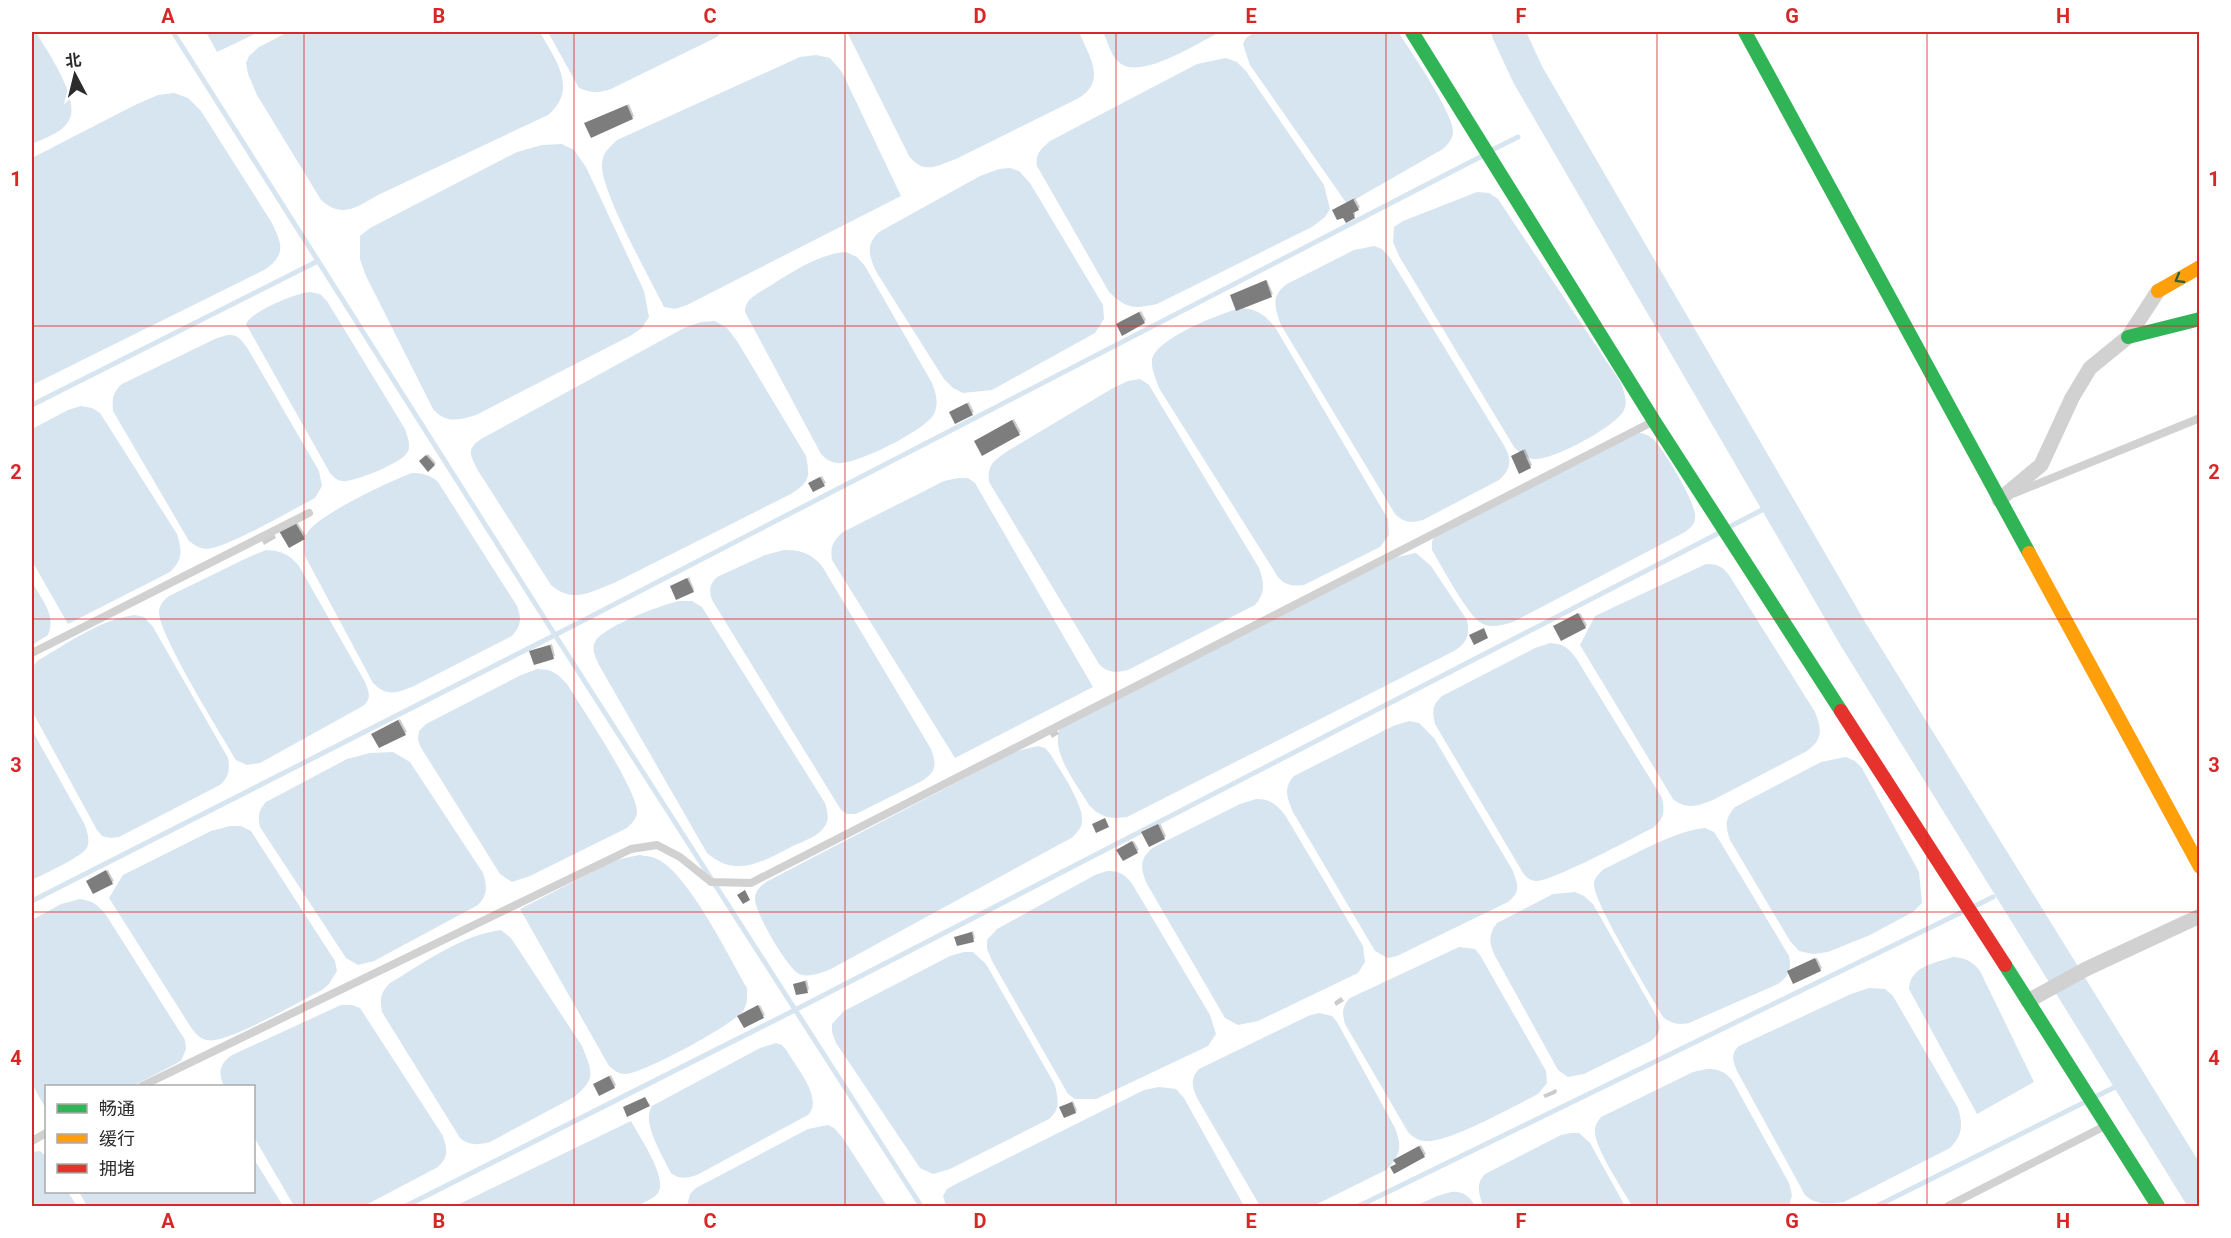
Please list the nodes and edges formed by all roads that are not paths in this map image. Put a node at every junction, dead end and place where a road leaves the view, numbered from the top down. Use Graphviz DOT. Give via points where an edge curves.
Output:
graph roads {
  1 [pos="1412,32"];
  2 [pos="1745,32"];
  3 [pos="2199,267"];
  4 [pos="2158,291"];
  5 [pos="2199,319"];
  6 [pos="2128,337"];
  7 [pos="2199,418"];
  8 [pos="1654,421"];
  9 [pos="1999,500"];
  10 [pos="309,513"];
  11 [pos="32,653"];
  12 [pos="2199,867"];
  13 [pos="2199,916"];
  14 [pos="2034,998"];
  15 [pos="144,1085"];
  16 [pos="2106,1125"];
  17 [pos="1948,1206"];
  18 [pos="2158,1206"];
  1 -- 8 [label="street"];
  2 -- 9 [label="street"];
  3 -- 4 [label="street, one-way"];
  4 -- 6 [label="street"];
  5 -- 6 [label="street"];
  6 -- 9 [label="street" via="2090,368 2041,465"];
  7 -- 9 [label="lane"];
  8 -- 14 [label="street"];
  8 -- 15 [label="lane" via="751,883 711,882 680,857 657,846 631,849"];
  9 -- 12 [label="street"];
  10 -- 11 [label="lane"];
  13 -- 14 [label="street"];
  14 -- 16 [label="street"];
  16 -- 17 [label="lane"];
  16 -- 18 [label="street"];
}
